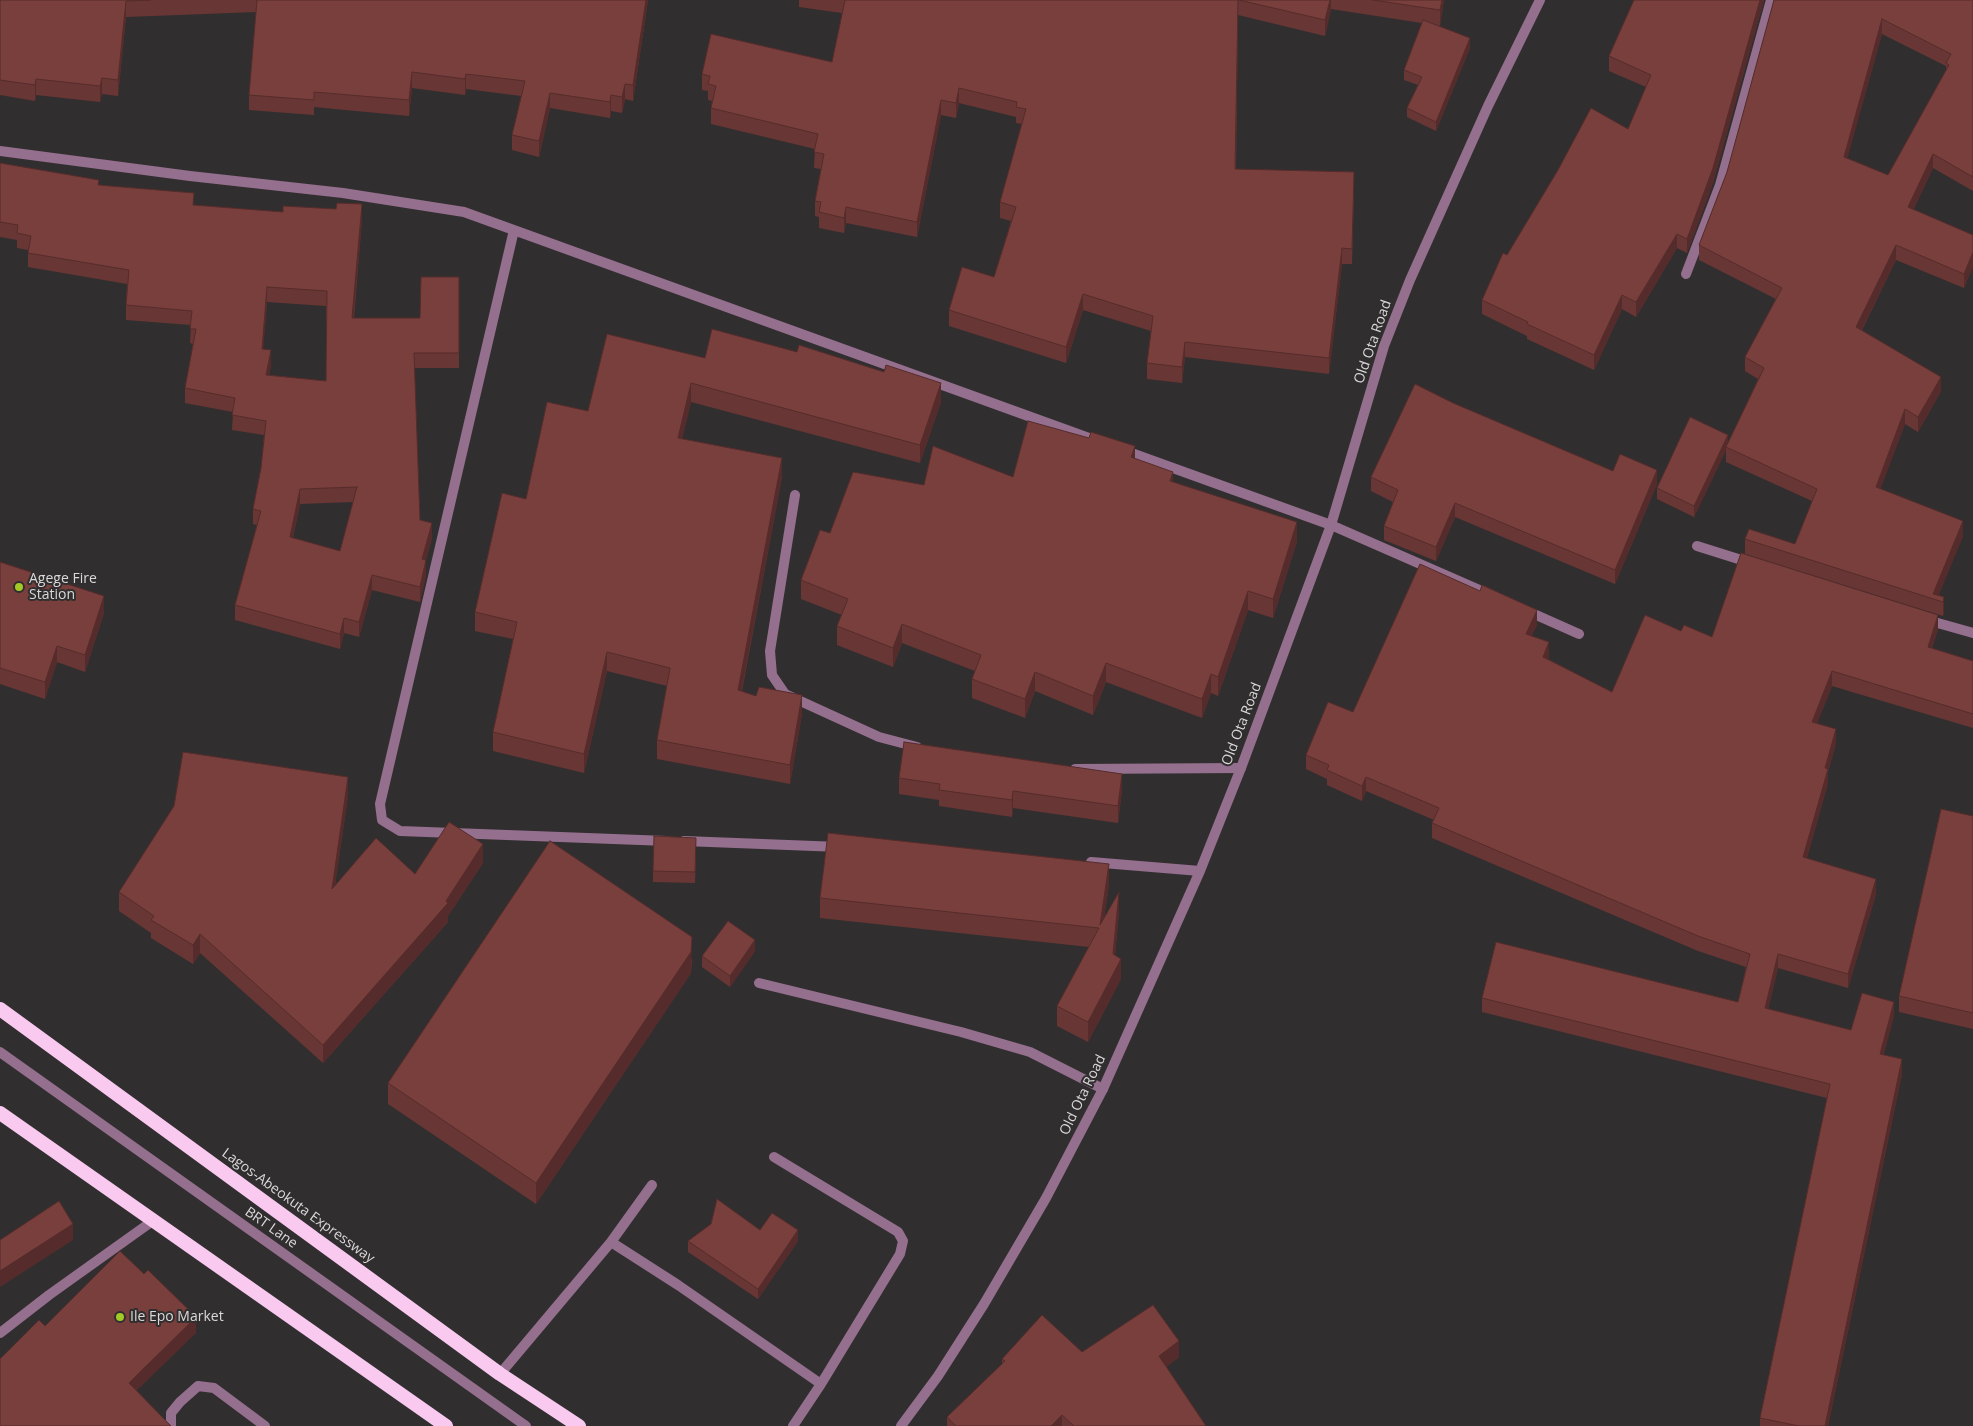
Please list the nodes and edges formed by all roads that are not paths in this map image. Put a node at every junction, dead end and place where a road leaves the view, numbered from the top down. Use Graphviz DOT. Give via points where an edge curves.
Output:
graph roads {
  1 [pos="1540,0"];
  2 [pos="1771,0"];
  3 [pos="0,151"];
  4 [pos="514,230"];
  5 [pos="1686,274"];
  6 [pos="794,495"];
  7 [pos="1331,525"];
  8 [pos="1697,546"];
  9 [pos="1764,568"];
  10 [pos="1499,599"];
  11 [pos="1517,606"];
  12 [pos="1916,616"];
  13 [pos="1579,634"];
  14 [pos="1973,634"];
  15 [pos="924,749"];
  16 [pos="1063,768"];
  17 [pos="1241,768"];
  18 [pos="846,847"];
  19 [pos="1083,861"];
  20 [pos="1200,871"];
  21 [pos="759,983"];
  22 [pos="0,1009"];
  23 [pos="0,1052"];
  24 [pos="1103,1089"];
  25 [pos="0,1113"];
  26 [pos="774,1157"];
  27 [pos="652,1185"];
  28 [pos="154,1220"];
  29 [pos="611,1242"];
  30 [pos="0,1333"];
  31 [pos="500,1374"];
  32 [pos="820,1384"];
  33 [pos="171,1426"];
  34 [pos="265,1426"];
  35 [pos="446,1426"];
  36 [pos="526,1426"];
  37 [pos="580,1426"];
  38 [pos="793,1426"];
  39 [pos="901,1426"];
  1 -- 7 [label="street, Old Ota Road" via="1488,106 1410,280 1384,346"];
  2 -- 5 [label="street" via="1720,185"];
  3 -- 4 [label="street" via="412,203 464,212"];
  4 -- 7 [label="street"];
  4 -- 18 [label="street" via="380,804 382,820 400,831"];
  6 -- 15 [label="street" via="770,651 772,675 784,694 880,737"];
  7 -- 10 [label="street"];
  7 -- 17 [label="street, Old Ota Road"];
  8 -- 9 [label="street"];
  11 -- 13 [label="street"];
  12 -- 14 [label="street"];
  16 -- 17 [label="street"];
  17 -- 20 [label="street, Old Ota Road"];
  19 -- 20 [label="street"];
  20 -- 24 [label="street, Old Ota Road"];
  21 -- 24 [label="street" via="1015,1047"];
  22 -- 31 [label="highway, Lagos-Abeokuta Expressway"];
  23 -- 36 [label="street, BRT Lane"];
  24 -- 39 [label="street, Old Ota Road" via="1046,1198 989,1296 938,1376"];
  25 -- 28 [label="highway"];
  26 -- 32 [label="street" via="898,1232 903,1241 900,1254"];
  27 -- 29 [label="street"];
  28 -- 30 [label="street"];
  28 -- 35 [label="highway"];
  29 -- 31 [label="street"];
  29 -- 32 [label="street"];
  31 -- 37 [label="highway, Lagos-Abeokuta Expressway"];
  32 -- 38 [label="street"];
  33 -- 34 [label="street" via="171,1413 198,1386 214,1388"];
}
